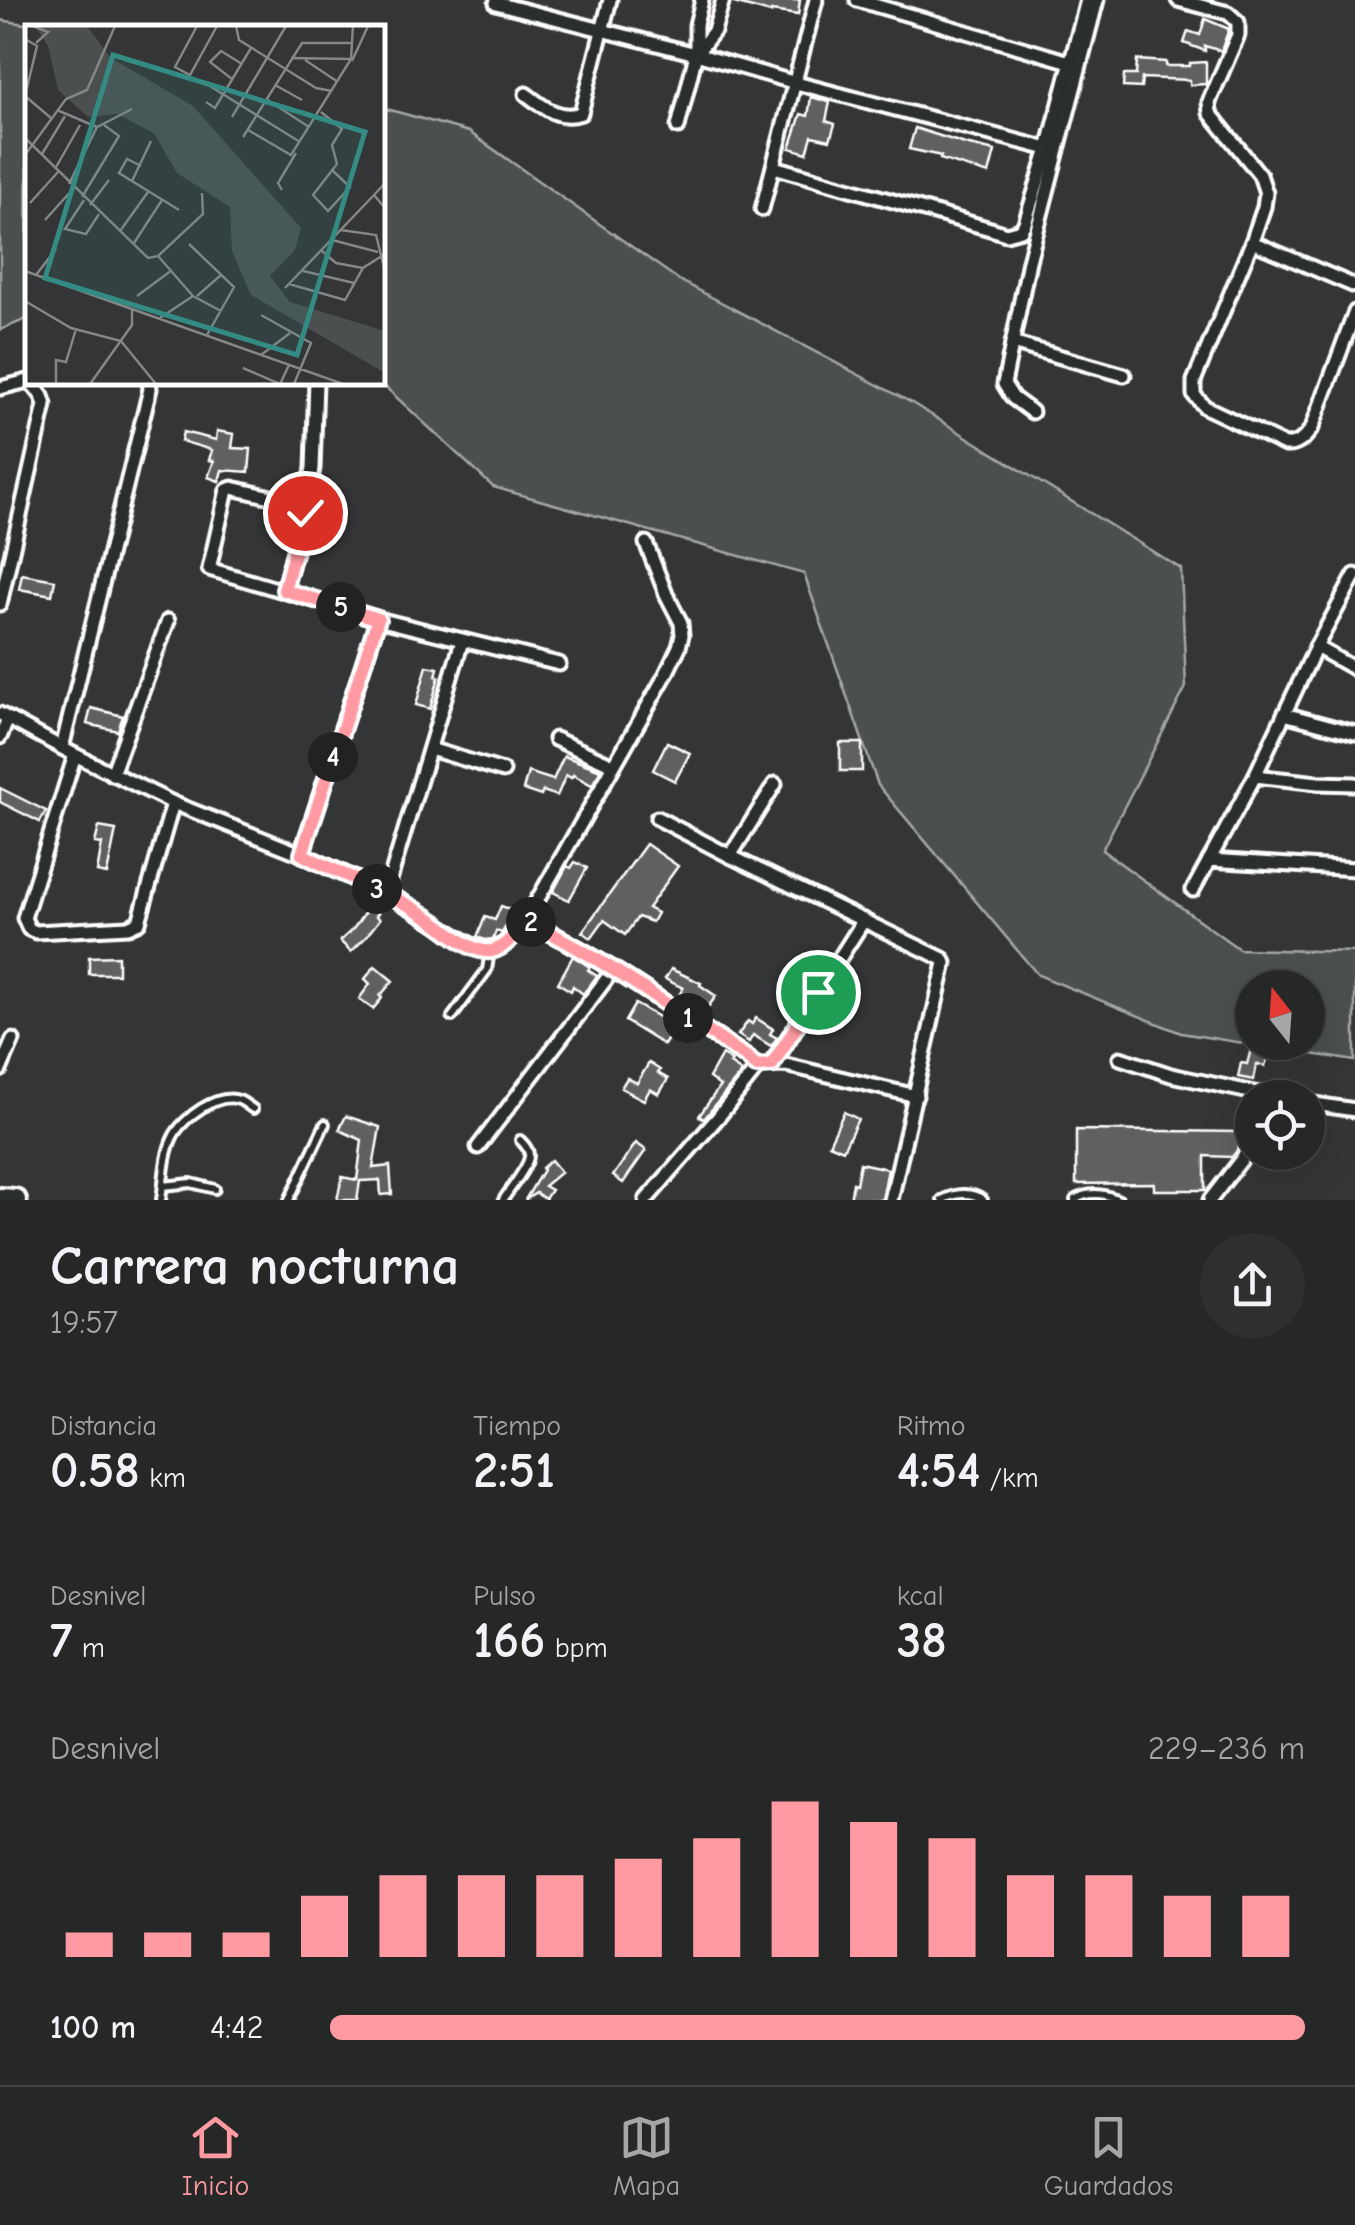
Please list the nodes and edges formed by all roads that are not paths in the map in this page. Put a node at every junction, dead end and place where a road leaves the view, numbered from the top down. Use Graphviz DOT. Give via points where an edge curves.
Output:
graph roads {
  1 [pos="610,0"];
  2 [pos="702,0"];
  3 [pos="722,0"];
  4 [pos="816,0"];
  5 [pos="857,0"];
  6 [pos="1088,0"];
  7 [pos="1097,0"];
  8 [pos="1178,0"];
  9 [pos="496,3"];
  10 [pos="602,31"];
  11 [pos="696,54"];
  12 [pos="1070,62"];
  13 [pos="796,84"];
  14 [pos="526,94"];
  15 [pos="678,127"];
  16 [pos="1048,149"];
  17 [pos="774,167"];
  18 [pos="762,208"];
  19 [pos="1252,242"];
  20 [pos="1355,286"];
  21 [pos="1355,312"];
  22 [pos="1012,343"];
  23 [pos="1124,374"];
  24 [pos="25,383"];
  25 [pos="33,385"];
  26 [pos="149,385"];
  27 [pos="316,385"];
  28 [pos="0,388"];
  29 [pos="1032,412"];
  30 [pos="306,505"];
  31 [pos="646,543"];
  32 [pos="1354,580"];
  33 [pos="284,590"];
  34 [pos="0,604"];
  35 [pos="378,619"];
  36 [pos="168,621"];
  37 [pos="462,640"];
  38 [pos="1316,647"];
  39 [pos="558,664"];
  40 [pos="1355,669"];
  41 [pos="1284,714"];
  42 [pos="4,717"];
  43 [pos="1355,733"];
  44 [pos="0,737"];
  45 [pos="555,740"];
  46 [pos="62,748"];
  47 [pos="430,749"];
  48 [pos="75,755"];
  49 [pos="613,765"];
  50 [pos="503,770"];
  51 [pos="112,774"];
  52 [pos="1254,776"];
  53 [pos="776,784"];
  54 [pos="1355,784"];
  55 [pos="173,802"];
  56 [pos="657,818"];
  57 [pos="302,854"];
  58 [pos="730,856"];
  59 [pos="1209,860"];
  60 [pos="1355,869"];
  61 [pos="1193,890"];
  62 [pos="386,892"];
  63 [pos="526,920"];
  64 [pos="864,920"];
  65 [pos="490,951"];
  66 [pos="614,969"];
  67 [pos="452,1016"];
  68 [pos="12,1040"];
  69 [pos="1120,1058"];
  70 [pos="772,1065"];
  71 [pos="756,1066"];
  72 [pos="0,1070"];
  73 [pos="1235,1089"];
  74 [pos="916,1096"];
  75 [pos="1325,1106"];
  76 [pos="253,1109"];
  77 [pos="1355,1110"];
  78 [pos="325,1124"];
  79 [pos="520,1140"];
  80 [pos="478,1147"];
  81 [pos="1235,1168"];
  82 [pos="163,1186"];
  83 [pos="215,1189"];
  84 [pos="0,1199"];
  85 [pos="15,1200"];
  86 [pos="161,1200"];
  87 [pos="289,1200"];
  88 [pos="503,1200"];
  89 [pos="646,1200"];
  90 [pos="891,1200"];
  91 [pos="942,1200"];
  92 [pos="983,1200"];
  93 [pos="1075,1200"];
  94 [pos="1119,1200"];
  95 [pos="1210,1200"];
  1 -- 10 [label="street"];
  2 -- 11 [label="street"];
  3 -- 11 [label="street" via="714,31"];
  4 -- 13 [label="street"];
  5 -- 12 [label="street"];
  6 -- 12 [label="street"];
  7 -- 22 [label="street"];
  8 -- 19 [label="street" via="1228,13 1238,22 1209,102 1210,113 1264,184 1266,202"];
  9 -- 10 [label="street"];
  10 -- 11 [label="street"];
  10 -- 14 [label="street" via="581,113 550,112"];
  11 -- 13 [label="street"];
  11 -- 15 [label="street"];
  12 -- 16 [label="street"];
  13 -- 16 [label="street"];
  13 -- 17 [label="street"];
  16 -- 17 [label="street" via="1025,223 1014,233"];
  17 -- 18 [label="street"];
  19 -- 20 [label="street"];
  19 -- 21 [label="street" via="1194,380 1194,395 1204,408 1285,445 1306,438"];
  22 -- 23 [label="street"];
  22 -- 29 [label="street" via="1004,384"];
  24 -- 28 [label="street"];
  25 -- 34 [label="street" via="45,404"];
  26 -- 46 [label="street"];
  27 -- 30 [label="street"];
  30 -- 33 [label="street"];
  30 -- 33 [label="street" via="232,488 224,494 209,569"];
  31 -- 49 [label="street" via="682,635"];
  32 -- 38 [label="street"];
  33 -- 35 [label="street"];
  35 -- 37 [label="street"];
  35 -- 57 [label="street"];
  36 -- 51 [label="street"];
  37 -- 39 [label="street"];
  37 -- 47 [label="street"];
  38 -- 40 [label="street"];
  38 -- 41 [label="street"];
  41 -- 43 [label="street"];
  41 -- 52 [label="street"];
  42 -- 44 [label="street"];
  42 -- 46 [label="street"];
  45 -- 49 [label="street"];
  46 -- 48 [label="street"];
  47 -- 50 [label="street"];
  47 -- 62 [label="street"];
  48 -- 51 [label="street"];
  48 -- 55 [label="street" via="24,918 29,930 139,922"];
  49 -- 63 [label="street"];
  51 -- 55 [label="street"];
  52 -- 54 [label="street"];
  52 -- 59 [label="street"];
  53 -- 58 [label="street"];
  55 -- 57 [label="street"];
  56 -- 58 [label="street"];
  57 -- 62 [label="street"];
  58 -- 64 [label="street"];
  59 -- 60 [label="street"];
  59 -- 61 [label="street"];
  62 -- 65 [label="street"];
  63 -- 65 [label="street"];
  63 -- 66 [label="street"];
  64 -- 70 [label="street"];
  64 -- 74 [label="street" via="945,963"];
  65 -- 67 [label="lane" via="487,970"];
  66 -- 71 [label="street"];
  66 -- 80 [label="street"];
  68 -- 72 [label="street"];
  69 -- 73 [label="street"];
  70 -- 71 [label="street"];
  70 -- 74 [label="street"];
  71 -- 89 [label="street"];
  74 -- 90 [label="street"];
  75 -- 77 [label="street"];
  76 -- 82 [label="lane" via="229,1099 190,1116 174,1135"];
  78 -- 87 [label="lane"];
  79 -- 88 [label="lane" via="529,1155"];
  81 -- 95 [label="street"];
  82 -- 83 [label="lane"];
  82 -- 86 [label="lane"];
  84 -- 85 [label="highway"];
  91 -- 92 [label="lane" via="976,1194"];
  93 -- 94 [label="lane" via="1089,1194"];
}
